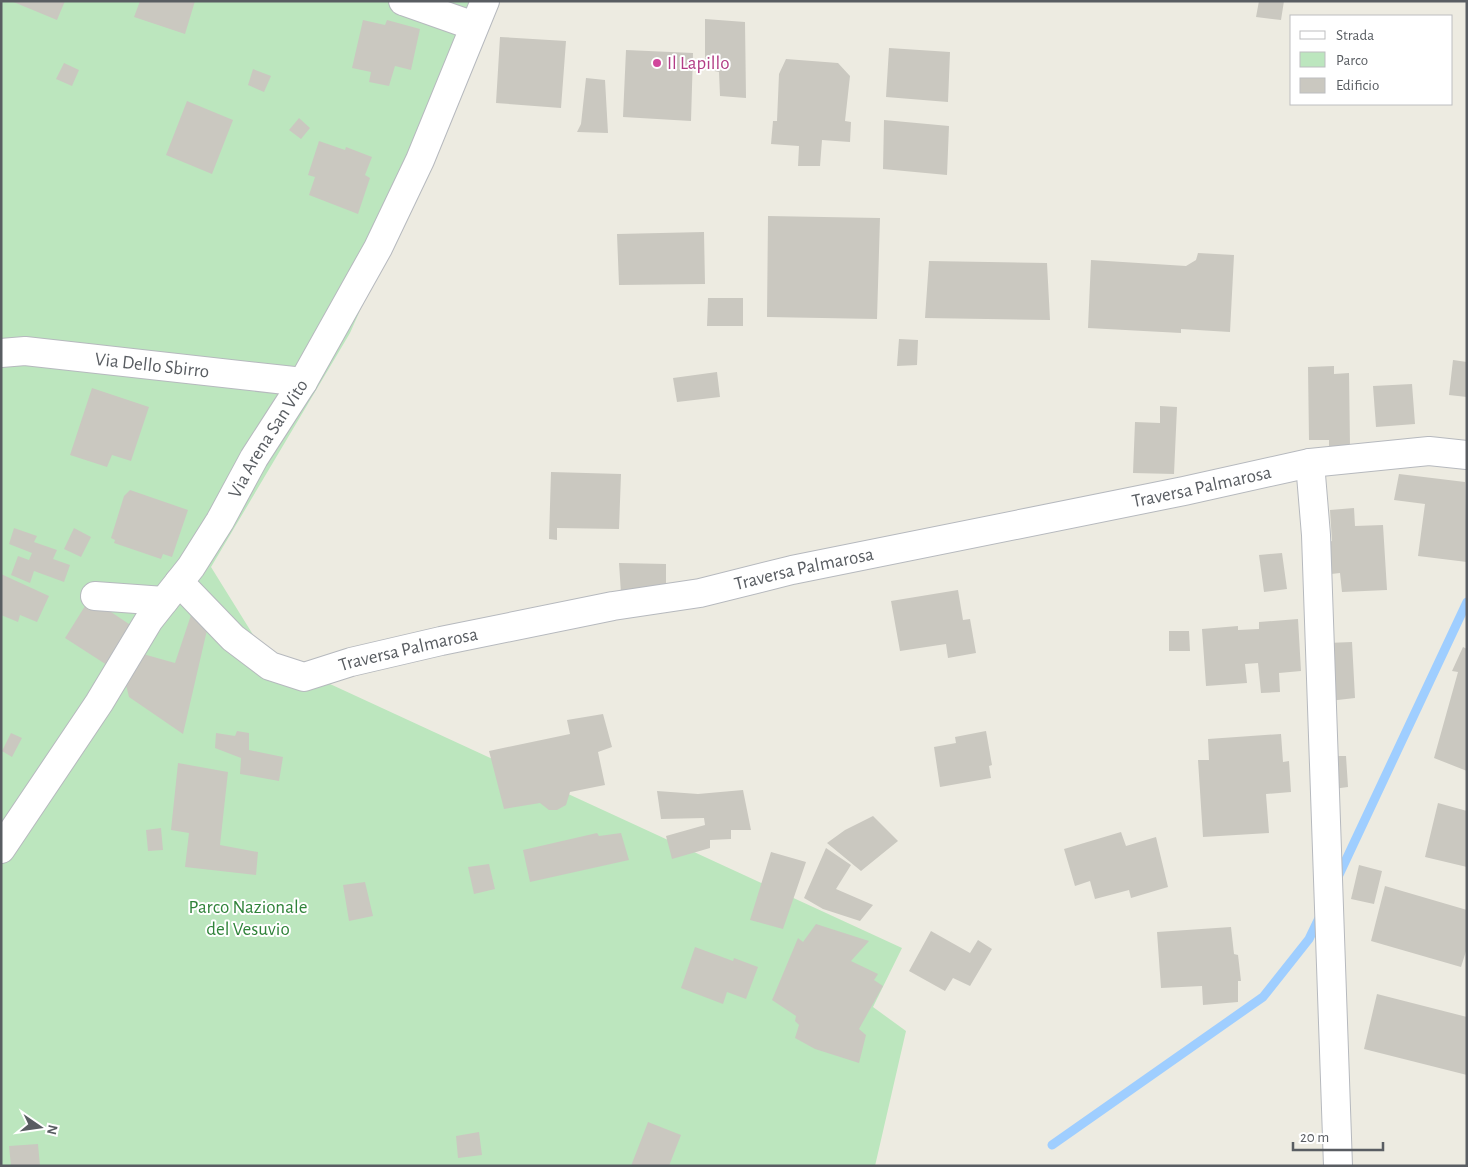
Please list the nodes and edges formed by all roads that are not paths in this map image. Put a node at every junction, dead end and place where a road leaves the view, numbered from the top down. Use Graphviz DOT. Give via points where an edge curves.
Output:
graph roads {
  1 [pos="404,1"];
  2 [pos="485,1"];
  3 [pos="474,26"];
  4 [pos="1,353"];
  5 [pos="303,382"];
  6 [pos="1467,455"];
  7 [pos="1310,463"];
  8 [pos="171,592"];
  9 [pos="95,596"];
  10 [pos="1,849"];
  11 [pos="1338,1166"];
  1 -- 3 [label="street"];
  2 -- 3 [label="street, Via Arena San Vito"];
  3 -- 5 [label="street, Via Arena San Vito" via="420,160 378,248"];
  4 -- 5 [label="street, Via Dello Sbirro" via="25,351"];
  5 -- 8 [label="street, Via Arena San Vito" via="254,458 220,521"];
  6 -- 7 [label="street, Traversa Palmarosa" via="1429,451"];
  7 -- 8 [label="street, Traversa Palmarosa" via="792,570 700,593 613,606 441,641 351,662 304,677 270,666"];
  7 -- 11 [label="street" via="1316,535"];
  8 -- 9 [label="street"];
  8 -- 10 [label="street, Via Arena San Vito" via="149,620 99,703"];
}
